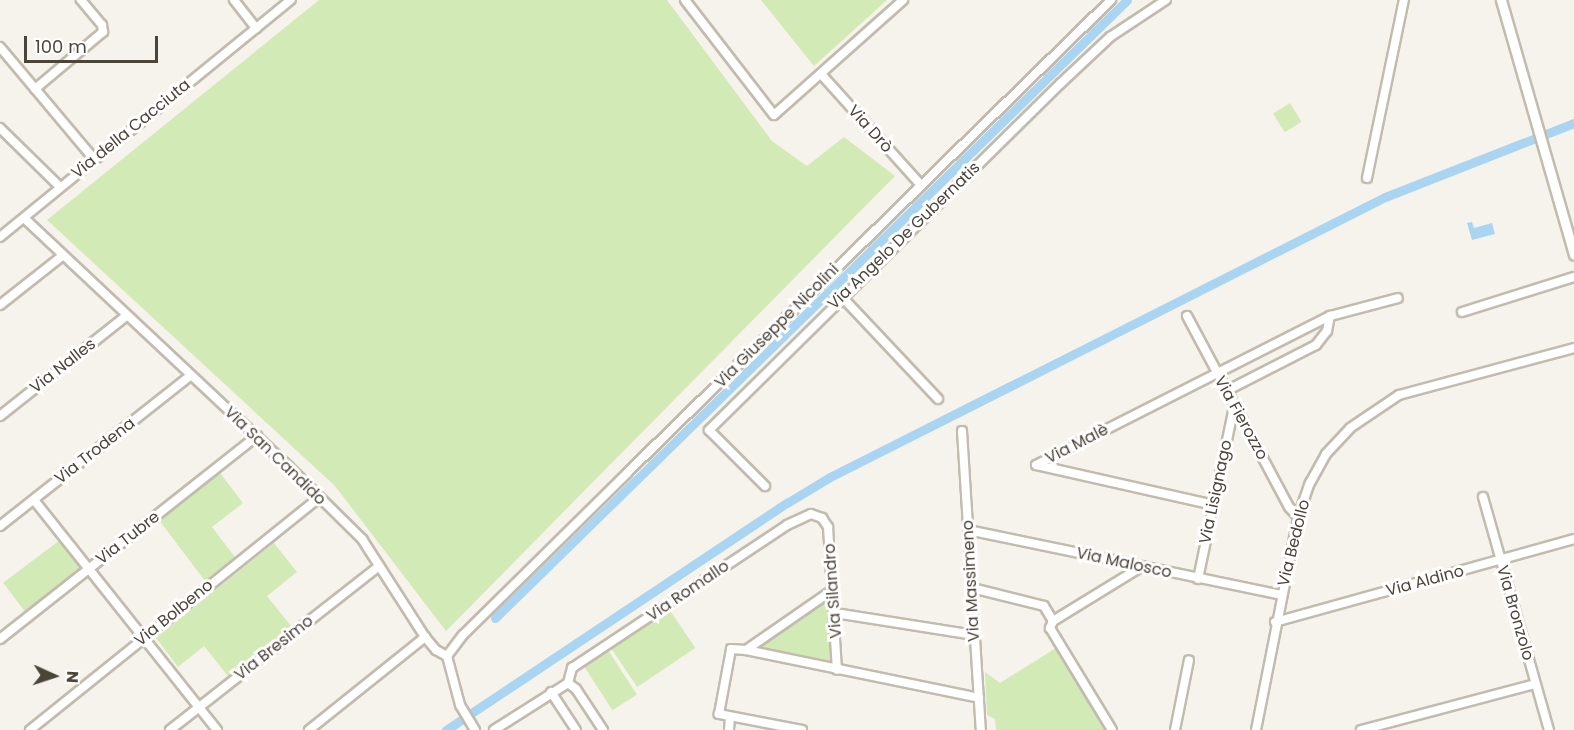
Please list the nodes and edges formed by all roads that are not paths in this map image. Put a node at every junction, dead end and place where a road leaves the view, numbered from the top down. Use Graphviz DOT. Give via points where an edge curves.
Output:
graph roads {
  1 [pos="81,0"];
  2 [pos="234,0"];
  3 [pos="291,0"];
  4 [pos="685,0"];
  5 [pos="903,0"];
  6 [pos="1111,0"];
  7 [pos="1166,0"];
  8 [pos="1404,0"];
  9 [pos="1501,0"];
  10 [pos="256,28"];
  11 [pos="0,47"];
  12 [pos="821,74"];
  13 [pos="35,89"];
  14 [pos="0,128"];
  15 [pos="94,159"];
  16 [pos="1367,178"];
  17 [pos="920,184"];
  18 [pos="59,186"];
  19 [pos="24,218"];
  20 [pos="0,237"];
  21 [pos="1574,255"];
  22 [pos="62,256"];
  23 [pos="1574,277"];
  24 [pos="842,297"];
  25 [pos="1398,298"];
  26 [pos="0,305"];
  27 [pos="1462,312"];
  28 [pos="126,316"];
  29 [pos="1187,316"];
  30 [pos="1330,316"];
  31 [pos="1574,348"];
  32 [pos="1216,372"];
  33 [pos="191,375"];
  34 [pos="1226,391"];
  35 [pos="938,399"];
  36 [pos="1234,406"];
  37 [pos="0,416"];
  38 [pos="962,431"];
  39 [pos="256,436"];
  40 [pos="765,486"];
  41 [pos="1483,497"];
  42 [pos="319,498"];
  43 [pos="33,500"];
  44 [pos="1214,505"];
  45 [pos="819,516"];
  46 [pos="1298,517"];
  47 [pos="0,526"];
  48 [pos="968,530"];
  49 [pos="1574,539"];
  50 [pos="1500,560"];
  51 [pos="379,566"];
  52 [pos="1141,567"];
  53 [pos="89,569"];
  54 [pos="1198,579"];
  55 [pos="972,588"];
  56 [pos="834,589"];
  57 [pos="1281,595"];
  58 [pos="835,614"];
  59 [pos="1053,621"];
  60 [pos="1275,622"];
  61 [pos="974,635"];
  62 [pos="143,637"];
  63 [pos="425,637"];
  64 [pos="0,639"];
  65 [pos="746,650"];
  66 [pos="447,656"];
  67 [pos="1189,660"];
  68 [pos="837,670"];
  69 [pos="568,683"];
  70 [pos="1535,684"];
  71 [pos="551,692"];
  72 [pos="979,698"];
  73 [pos="199,707"];
  74 [pos="730,717"];
  75 [pos="474,728"];
  76 [pos="30,730"];
  77 [pos="170,730"];
  78 [pos="218,730"];
  79 [pos="309,730"];
  80 [pos="494,730"];
  81 [pos="576,730"];
  82 [pos="603,730"];
  83 [pos="729,730"];
  84 [pos="802,730"];
  85 [pos="981,730"];
  86 [pos="1112,730"];
  87 [pos="1175,730"];
  88 [pos="1256,730"];
  89 [pos="1361,730"];
  90 [pos="1548,730"];
  1 -- 13 [label="street" via="102,25 103,32"];
  2 -- 10 [label="street"];
  3 -- 10 [label="street, Via della Cacciuta"];
  4 -- 12 [label="street" via="774,115"];
  5 -- 12 [label="street"];
  6 -- 17 [label="street, Via Giuseppe Nicolini"];
  7 -- 24 [label="street, Via Angelo De Gubernatis" via="1110,37"];
  8 -- 16 [label="street"];
  9 -- 21 [label="street"];
  10 -- 15 [label="street, Via della Cacciuta"];
  11 -- 13 [label="street"];
  12 -- 17 [label="street, Via Drò"];
  13 -- 15 [label="street"];
  14 -- 18 [label="street"];
  15 -- 18 [label="street, Via della Cacciuta"];
  17 -- 66 [label="street, Via Giuseppe Nicolini" via="463,635"];
  18 -- 19 [label="street, Via della Cacciuta"];
  19 -- 20 [label="street, Via della Cacciuta"];
  19 -- 22 [label="street, Via San Candido"];
  22 -- 26 [label="street"];
  22 -- 28 [label="street, Via San Candido"];
  23 -- 27 [label="street"];
  24 -- 35 [label="street"];
  24 -- 40 [label="street, Via Angelo De Gubernatis" via="709,430"];
  25 -- 30 [label="street"];
  28 -- 33 [label="street, Via San Candido"];
  28 -- 37 [label="street, Via Nalles"];
  29 -- 32 [label="street, Via Fierozzo"];
  30 -- 32 [label="street"];
  30 -- 34 [label="street" via="1327,332 1316,345"];
  31 -- 46 [label="street, Via Bedollo" via="1399,395 1374,409 1326,454"];
  32 -- 34 [label="street, Via Fierozzo"];
  32 -- 44 [label="street, Via Malè" via="1036,465"];
  33 -- 39 [label="street, Via San Candido"];
  33 -- 43 [label="street, Via Trodena"];
  34 -- 36 [label="street, Via Fierozzo"];
  36 -- 44 [label="street, Via Lisignago"];
  36 -- 46 [label="street, Via Fierozzo"];
  38 -- 48 [label="street, Via Massimeno"];
  39 -- 42 [label="street, Via San Candido"];
  39 -- 53 [label="street, Via Tubre"];
  41 -- 50 [label="street, Via Bronzolo"];
  42 -- 51 [label="street, Via San Candido" via="362,540"];
  42 -- 62 [label="street, Via Bolbeno"];
  43 -- 47 [label="street, Via Trodena"];
  43 -- 53 [label="street"];
  44 -- 54 [label="street, Via Lisignago"];
  45 -- 56 [label="street, Via Silandro" via="828,527"];
  45 -- 69 [label="street, Via Romallo" via="804,516 786,525 572,668"];
  46 -- 57 [label="street, Via Bedollo"];
  48 -- 52 [label="street, Via Malosco"];
  48 -- 55 [label="street, Via Massimeno"];
  49 -- 50 [label="street, Via Aldino"];
  50 -- 60 [label="street, Via Aldino"];
  50 -- 70 [label="street, Via Bronzolo"];
  51 -- 63 [label="street, Via San Candido"];
  51 -- 73 [label="street, Via Bresimo"];
  52 -- 54 [label="street, Via Malosco"];
  52 -- 59 [label="street"];
  53 -- 62 [label="street"];
  53 -- 64 [label="street, Via Tubre"];
  54 -- 57 [label="street, Via Malosco"];
  55 -- 59 [label="street" via="1044,606"];
  55 -- 61 [label="street, Via Massimeno"];
  56 -- 58 [label="street, Via Silandro"];
  56 -- 65 [label="street"];
  57 -- 60 [label="street, Via Bedollo"];
  58 -- 61 [label="street"];
  58 -- 68 [label="street, Via Silandro"];
  59 -- 86 [label="street" via="1050,628"];
  60 -- 88 [label="street, Via Bedollo"];
  61 -- 72 [label="street, Via Massimeno"];
  62 -- 73 [label="street"];
  62 -- 76 [label="street, Via Bolbeno"];
  63 -- 66 [label="street, Via San Candido"];
  63 -- 79 [label="street"];
  65 -- 68 [label="street"];
  65 -- 74 [label="street" via="730,649 719,714"];
  66 -- 75 [label="street" via="460,705"];
  67 -- 87 [label="street"];
  68 -- 72 [label="street"];
  69 -- 71 [label="street"];
  69 -- 82 [label="street"];
  70 -- 89 [label="street"];
  70 -- 90 [label="street, Via Bronzolo"];
  71 -- 80 [label="street"];
  71 -- 81 [label="street"];
  72 -- 85 [label="street, Via Massimeno"];
  73 -- 77 [label="street, Via Bresimo"];
  73 -- 78 [label="street"];
  74 -- 83 [label="street"];
  74 -- 84 [label="street"];
}
